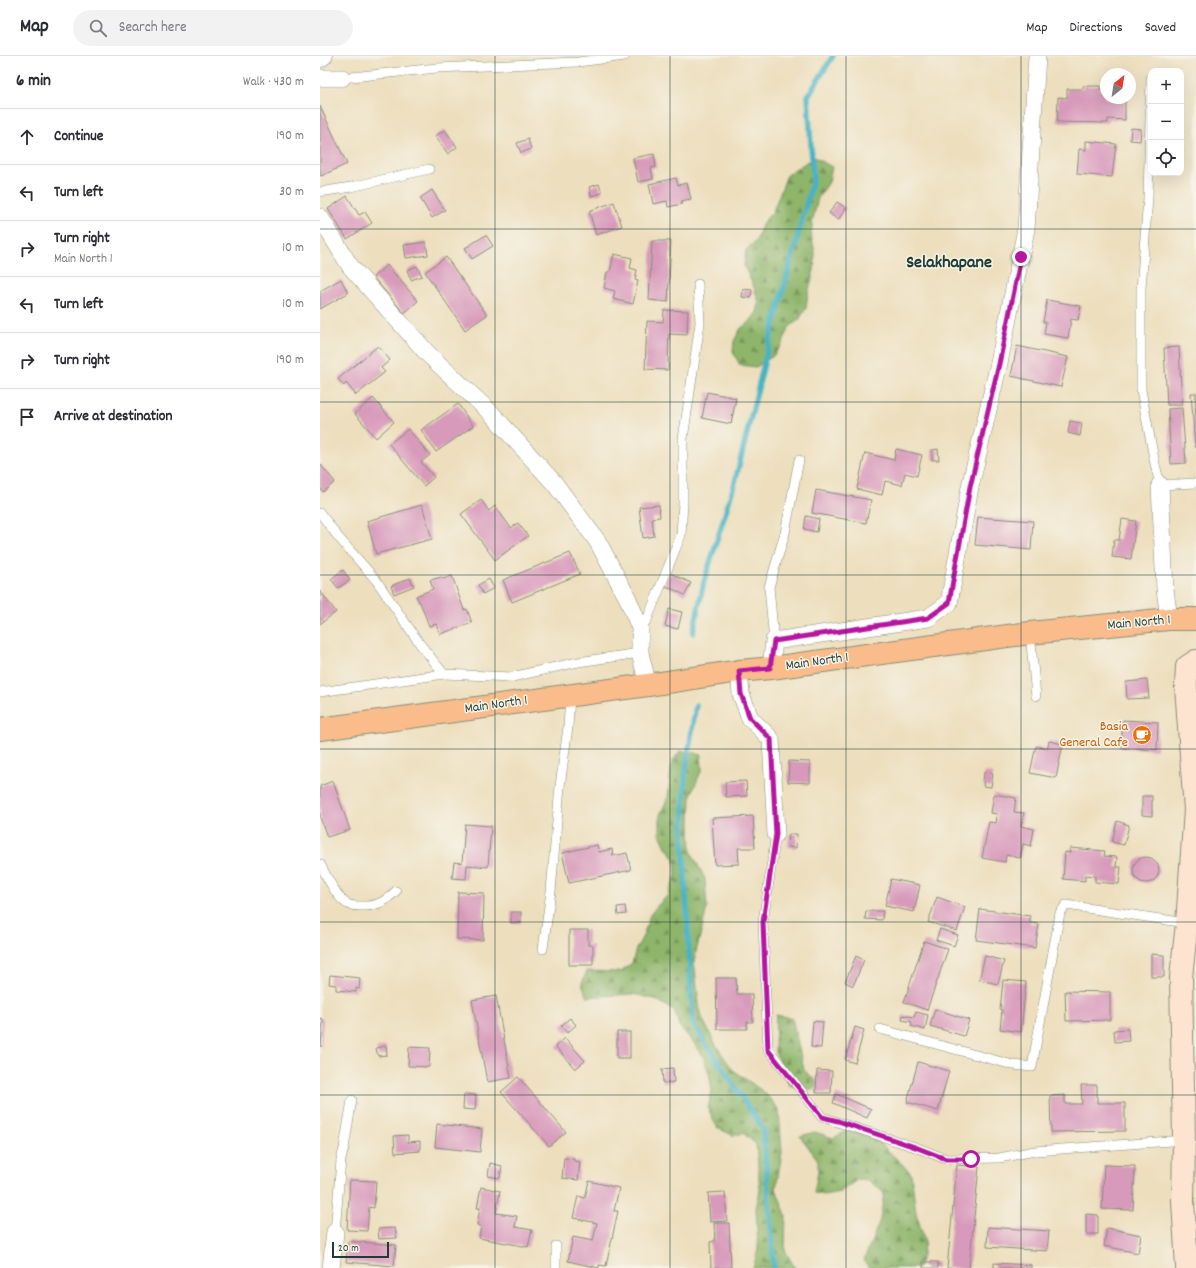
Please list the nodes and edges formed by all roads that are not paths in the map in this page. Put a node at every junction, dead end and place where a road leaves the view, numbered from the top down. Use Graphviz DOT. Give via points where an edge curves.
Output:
graph roads {
  1 [pos="324,56"];
  2 [pos="625,56"];
  3 [pos="1037,56"];
  4 [pos="320,59"];
  5 [pos="578,59"];
  6 [pos="320,78"];
  7 [pos="342,78"];
  8 [pos="1150,104"];
  9 [pos="429,169"];
  10 [pos="320,192"];
  11 [pos="320,217"];
  12 [pos="698,284"];
  13 [pos="799,460"];
  14 [pos="1196,483"];
  15 [pos="1160,485"];
  16 [pos="320,512"];
  17 [pos="1196,619"];
  18 [pos="1169,620"];
  19 [pos="640,628"];
  20 [pos="1030,633"];
  21 [pos="774,641"];
  22 [pos="640,653"];
  23 [pos="1196,661"];
  24 [pos="770,668"];
  25 [pos="739,671"];
  26 [pos="444,674"];
  27 [pos="648,685"];
  28 [pos="320,692"];
  29 [pos="570,695"];
  30 [pos="1036,696"];
  31 [pos="320,729"];
  32 [pos="776,834"];
  33 [pos="320,864"];
  34 [pos="396,891"];
  35 [pos="1187,923"];
  36 [pos="543,949"];
  37 [pos="880,1028"];
  38 [pos="352,1100"];
  39 [pos="1190,1140"];
  40 [pos="335,1232"];
  41 [pos="556,1246"];
  42 [pos="331,1268"];
  43 [pos="556,1268"];
  44 [pos="1187,1268"];
  1 -- 4 [label="street"];
  2 -- 5 [label="lane"];
  3 -- 21 [label="street" via="1026,229 999,364 970,487 949,603 928,618"];
  5 -- 7 [label="lane" via="437,68"];
  6 -- 7 [label="street"];
  8 -- 15 [label="lane" via="1148,198 1141,289 1141,390"];
  9 -- 10 [label="lane"];
  11 -- 19 [label="street" via="350,266 428,354 492,414 555,484 598,542"];
  12 -- 19 [label="lane" via="700,323 683,439 681,535 647,620"];
  13 -- 21 [label="lane" via="769,587"];
  14 -- 15 [label="lane"];
  15 -- 18 [label="street"];
  16 -- 26 [label="lane" via="376,580"];
  17 -- 18 [label="main road, Main North 1"];
  18 -- 20 [label="main road, Main North 1"];
  19 -- 22 [label="street"];
  20 -- 24 [label="main road, Main North 1"];
  20 -- 30 [label="lane"];
  21 -- 24 [label="street"];
  22 -- 26 [label="lane" via="578,662 512,676"];
  22 -- 27 [label="street"];
  23 -- 35 [label="street" via="1188,667 1186,686 1195,810"];
  24 -- 25 [label="main road, Main North 1"];
  25 -- 27 [label="main road, Main North 1"];
  25 -- 32 [label="street" via="741,694 750,718 771,739"];
  26 -- 28 [label="lane"];
  27 -- 29 [label="main road, Main North 1"];
  29 -- 31 [label="main road, Main North 1"];
  29 -- 36 [label="lane"];
  32 -- 39 [label="lane" via="763,922 768,1050 822,1117 946,1159 999,1158 1035,1151"];
  33 -- 34 [label="lane" via="338,896 347,904 375,905 385,901"];
  35 -- 37 [label="lane" via="1066,905 1060,913 1032,1067 1013,1065"];
  35 -- 39 [label="street" via="1181,977"];
  38 -- 40 [label="lane" via="341,1160"];
  39 -- 44 [label="street" via="1183,1201"];
  40 -- 42 [label="street"];
  41 -- 43 [label="lane"];
}
